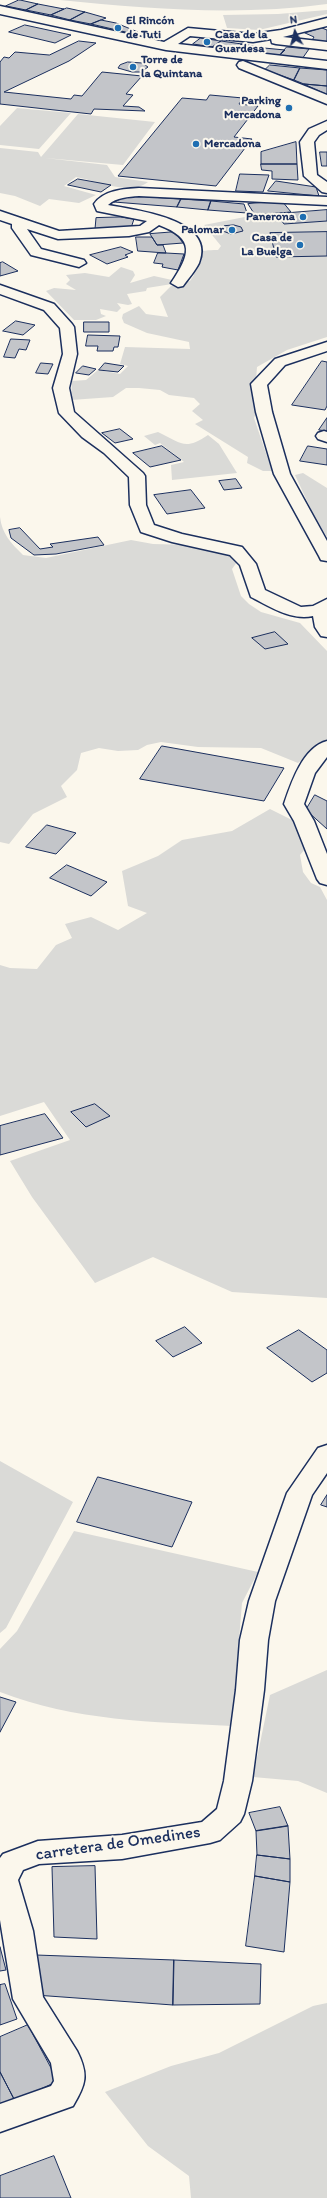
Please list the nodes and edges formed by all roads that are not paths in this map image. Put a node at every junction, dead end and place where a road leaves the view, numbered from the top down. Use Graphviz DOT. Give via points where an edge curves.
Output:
graph roads {
  1 [pos="0,10"];
  2 [pos="327,22"];
  3 [pos="253,38"];
  4 [pos="166,46"];
  5 [pos="327,46"];
  6 [pos="231,56"];
  7 [pos="327,65"];
  8 [pos="327,100"];
  9 [pos="327,125"];
  10 [pos="327,190"];
  11 [pos="327,201"];
  12 [pos="0,215"];
  13 [pos="157,220"];
  14 [pos="19,222"];
  15 [pos="79,263"];
  16 [pos="178,283"];
  17 [pos="0,290"];
  18 [pos="327,346"];
  19 [pos="327,556"];
  20 [pos="323,607"];
  21 [pos="327,632"];
  22 [pos="327,747"];
  23 [pos="327,879"];
  24 [pos="327,1454"];
  25 [pos="0,2118"];
  1 -- 4 [label="street"];
  2 -- 3 [label="street" via="282,34"];
  3 -- 4 [label="street" via="188,32"];
  3 -- 5 [label="street"];
  4 -- 6 [label="street"];
  6 -- 7 [label="street"];
  6 -- 8 [label="street" via="238,63"];
  9 -- 10 [label="street" via="314,132 307,142 310,176"];
  11 -- 13 [label="street" via="139,192 117,194 106,198 101,204 102,208"];
  12 -- 14 [label="street"];
  13 -- 14 [label="street" via="144,229 129,232 77,235 58,235"];
  13 -- 16 [label="street" via="179,227 191,236 194,246 193,257 188,271"];
  14 -- 15 [label="street" via="19,228 36,252"];
  17 -- 20 [label="street" via="49,307 67,327 70,354 60,388 67,414 138,476 138,505 148,528 178,538 236,551 248,564 257,593 294,611"];
  18 -- 19 [label="street" via="280,362 259,384 264,412 282,474"];
  20 -- 21 [label="street" via="324,627"];
  22 -- 23 [label="street" via="318,754 306,771 294,804 304,821"];
  24 -- 25 [label="street, carretera de Omedines" via="300,1493 262,1601 254,1640 238,1781 230,1814 210,1832 177,1839 122,1847 38,1853 13,1862 3,1879 18,1931 28,1999 66,2060 70,2084 62,2096"];
}
